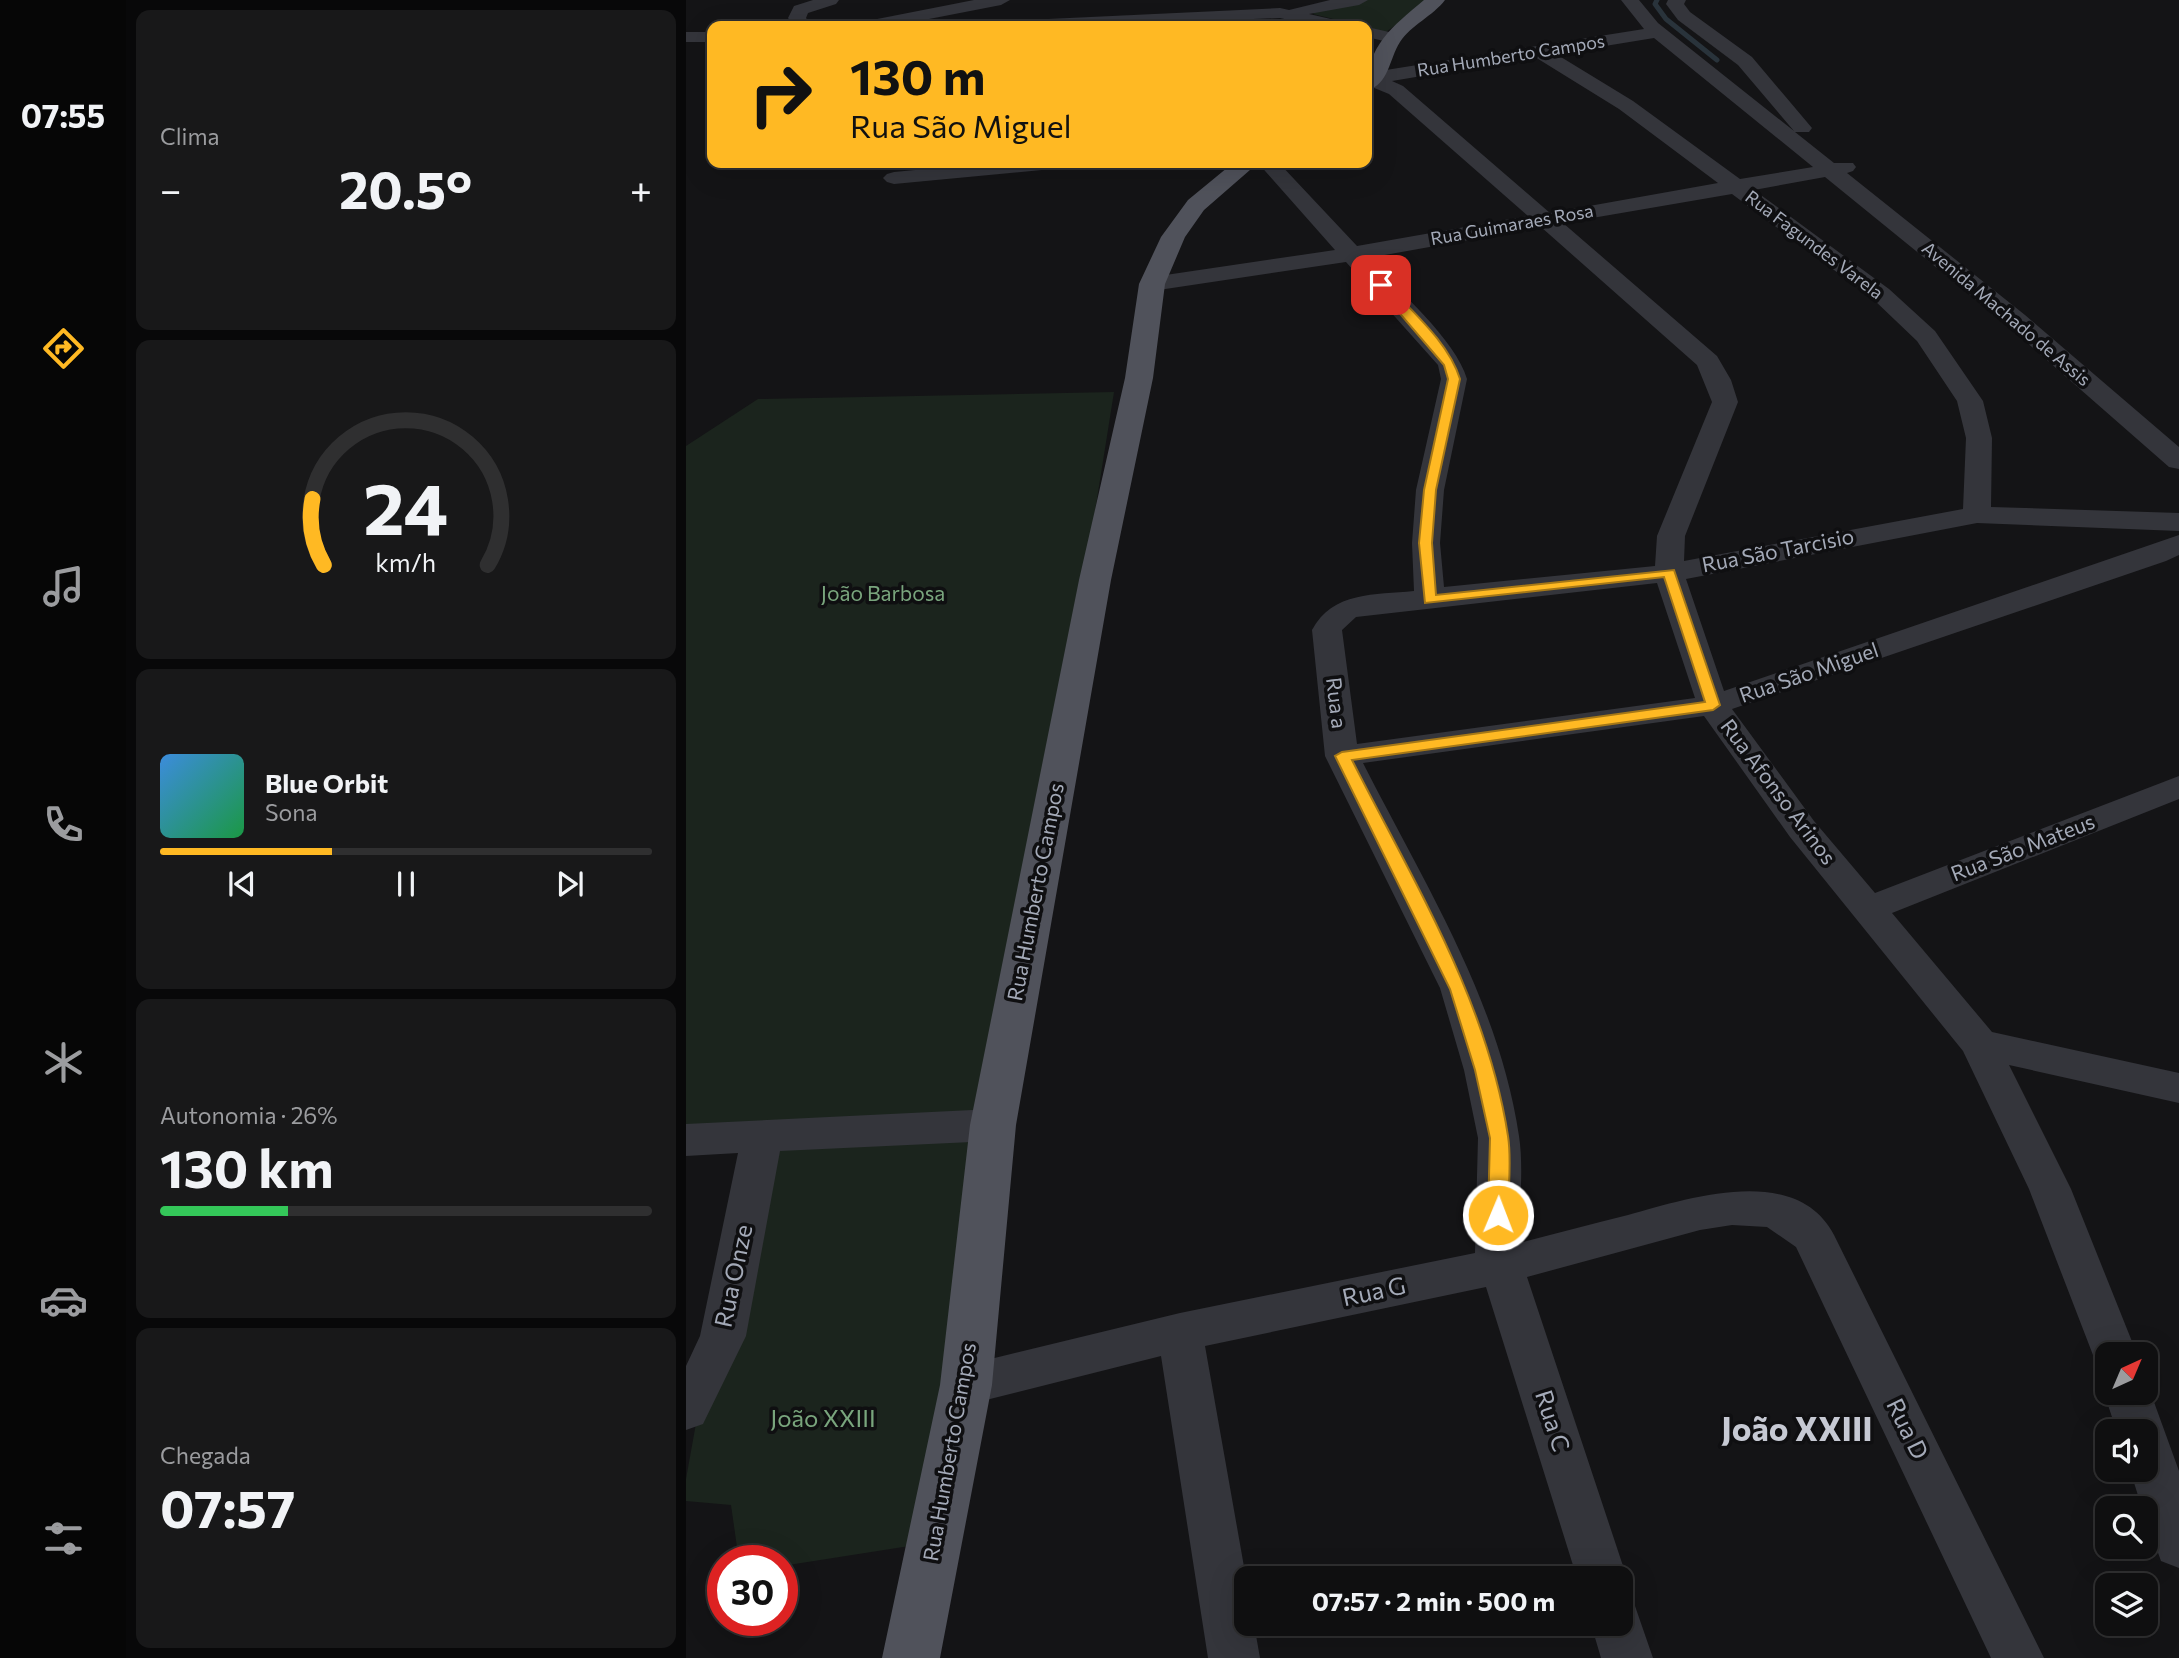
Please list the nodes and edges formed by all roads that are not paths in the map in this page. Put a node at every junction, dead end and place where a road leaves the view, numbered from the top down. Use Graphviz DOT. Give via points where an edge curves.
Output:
graph roads {
  1 [pos="830,0"];
  2 [pos="910,0"];
  3 [pos="1001,0"];
  4 [pos="1359,0"];
  5 [pos="1435,0"];
  6 [pos="1630,0"];
  7 [pos="1677,0"];
  8 [pos="1280,13"];
  9 [pos="799,21"];
  10 [pos="862,21"];
  11 [pos="900,21"];
  12 [pos="1165,21"];
  13 [pos="1316,21"];
  14 [pos="1658,32"];
  15 [pos="1372,33"];
  16 [pos="686,37"];
  17 [pos="707,37"];
  18 [pos="1392,38"];
  19 [pos="1538,51"];
  20 [pos="1372,75"];
  21 [pos="1372,80"];
  22 [pos="1372,82"];
  23 [pos="999,168"];
  24 [pos="1241,168"];
  25 [pos="1273,168"];
  26 [pos="1839,168"];
  27 [pos="894,178"];
  28 [pos="1735,186"];
  29 [pos="1546,219"];
  30 [pos="1352,254"];
  31 [pos="1152,284"];
  32 [pos="2179,436"];
  33 [pos="2179,460"];
  34 [pos="1977,515"];
  35 [pos="2179,522"];
  36 [pos="2179,544"];
  37 [pos="1669,573"];
  38 [pos="1430,600"];
  39 [pos="1338,614"];
  40 [pos="1713,705"];
  41 [pos="1342,756"];
  42 [pos="2179,788"];
  43 [pos="1868,909"];
  44 [pos="1979,1045"];
  45 [pos="2179,1088"];
  46 [pos="993,1125"];
  47 [pos="762,1137"];
  48 [pos="686,1140"];
  49 [pos="1781,1212"];
  50 [pos="1497,1267"];
  51 [pos="1180,1332"];
  52 [pos="2109,1342"];
  53 [pos="966,1385"];
  54 [pos="686,1409"];
  55 [pos="2158,1481"];
  56 [pos="2179,1545"];
  57 [pos="1598,1566"];
  58 [pos="1621,1636"];
  59 [pos="911,1658"];
  60 [pos="1234,1658"];
  61 [pos="1628,1658"];
  62 [pos="2018,1658"];
  1 -- 9 [label="street" via="800,10"];
  2 -- 10 [label="street"];
  3 -- 11 [label="street"];
  4 -- 8 [label="street"];
  5 -- 18 [label="main road"];
  6 -- 14 [label="street, Avenida Machado de Assis"];
  7 -- 26 [label="street, Avenida Machado de Assis" via="1684,16 1745,61"];
  8 -- 12 [label="street"];
  8 -- 13 [label="street"];
  14 -- 19 [label="street, Rua Humberto Campos"];
  14 -- 26 [label="street, Avenida Machado de Assis" via="1733,94"];
  15 -- 18 [label="street"];
  16 -- 17 [label="street"];
  18 -- 20 [label="main road"];
  19 -- 21 [label="street, Rua Humberto Campos"];
  19 -- 28 [label="street, Rua Fagundes Varela" via="1626,106"];
  22 -- 29 [label="street, Rua Afonso Arinos" via="1396,90"];
  23 -- 27 [label="street"];
  24 -- 31 [label="main road, Rua Humberto Campos" via="1196,205 1172,237"];
  25 -- 30 [label="street"];
  26 -- 28 [label="street, Rua Guimaraes Rosa"];
  26 -- 32 [label="street, Avenida Machado de Assis"];
  26 -- 33 [label="street, Avenida Machado de Assis"];
  28 -- 29 [label="street, Rua Guimaraes Rosa"];
  28 -- 34 [label="street, Rua Fagundes Varela" via="1881,294 1926,336 1970,401 1979,438"];
  29 -- 30 [label="street, Rua Guimaraes Rosa"];
  29 -- 37 [label="street, Rua Afonso Arinos" via="1692,345 1718,380 1725,402 1671,536"];
  30 -- 31 [label="street, Rua Guimaraes Rosa"];
  30 -- 38 [label="street" via="1431,340 1450,364 1454,379 1430,490 1426,543"];
  31 -- 46 [label="main road, Rua Humberto Campos" via="1139,378 1095,580"];
  34 -- 35 [label="street, Rua São Tarcisio"];
  34 -- 37 [label="street, Rua São Tarcisio"];
  36 -- 40 [label="street, Rua São Miguel"];
  37 -- 38 [label="street, Rua São Tarcisio"];
  37 -- 40 [label="street, Rua Afonso Arinos"];
  38 -- 39 [label="street, Rua São Tarcisio" via="1362,605"];
  39 -- 41 [label="street, Rua a" via="1327,630"];
  40 -- 41 [label="street, Rua São Miguel"];
  40 -- 43 [label="street, Rua Afonso Arinos" via="1802,829"];
  41 -- 50 [label="street, Rua a" via="1459,989 1485,1070 1499,1138"];
  42 -- 43 [label="street, Rua São Mateus"];
  43 -- 44 [label="street, Rua Afonso Arinos"];
  44 -- 45 [label="street"];
  44 -- 52 [label="street, Rua Afonso Arinos" via="2050,1189"];
  46 -- 47 [label="street"];
  46 -- 53 [label="main road, Rua Humberto Campos"];
  47 -- 48 [label="street"];
  47 -- 54 [label="street, Rua Onze" via="723,1336"];
  49 -- 50 [label="street, Rua G" via="1733,1207 1700,1213"];
  49 -- 62 [label="street, Rua D" via="1812,1236"];
  50 -- 51 [label="street, Rua G"];
  50 -- 57 [label="street, Rua C" via="1510,1287"];
  51 -- 53 [label="street, Rua G"];
  51 -- 60 [label="street"];
  53 -- 59 [label="main road, Rua Humberto Campos"];
  55 -- 56 [label="street"];
  58 -- 61 [label="street"];
}
